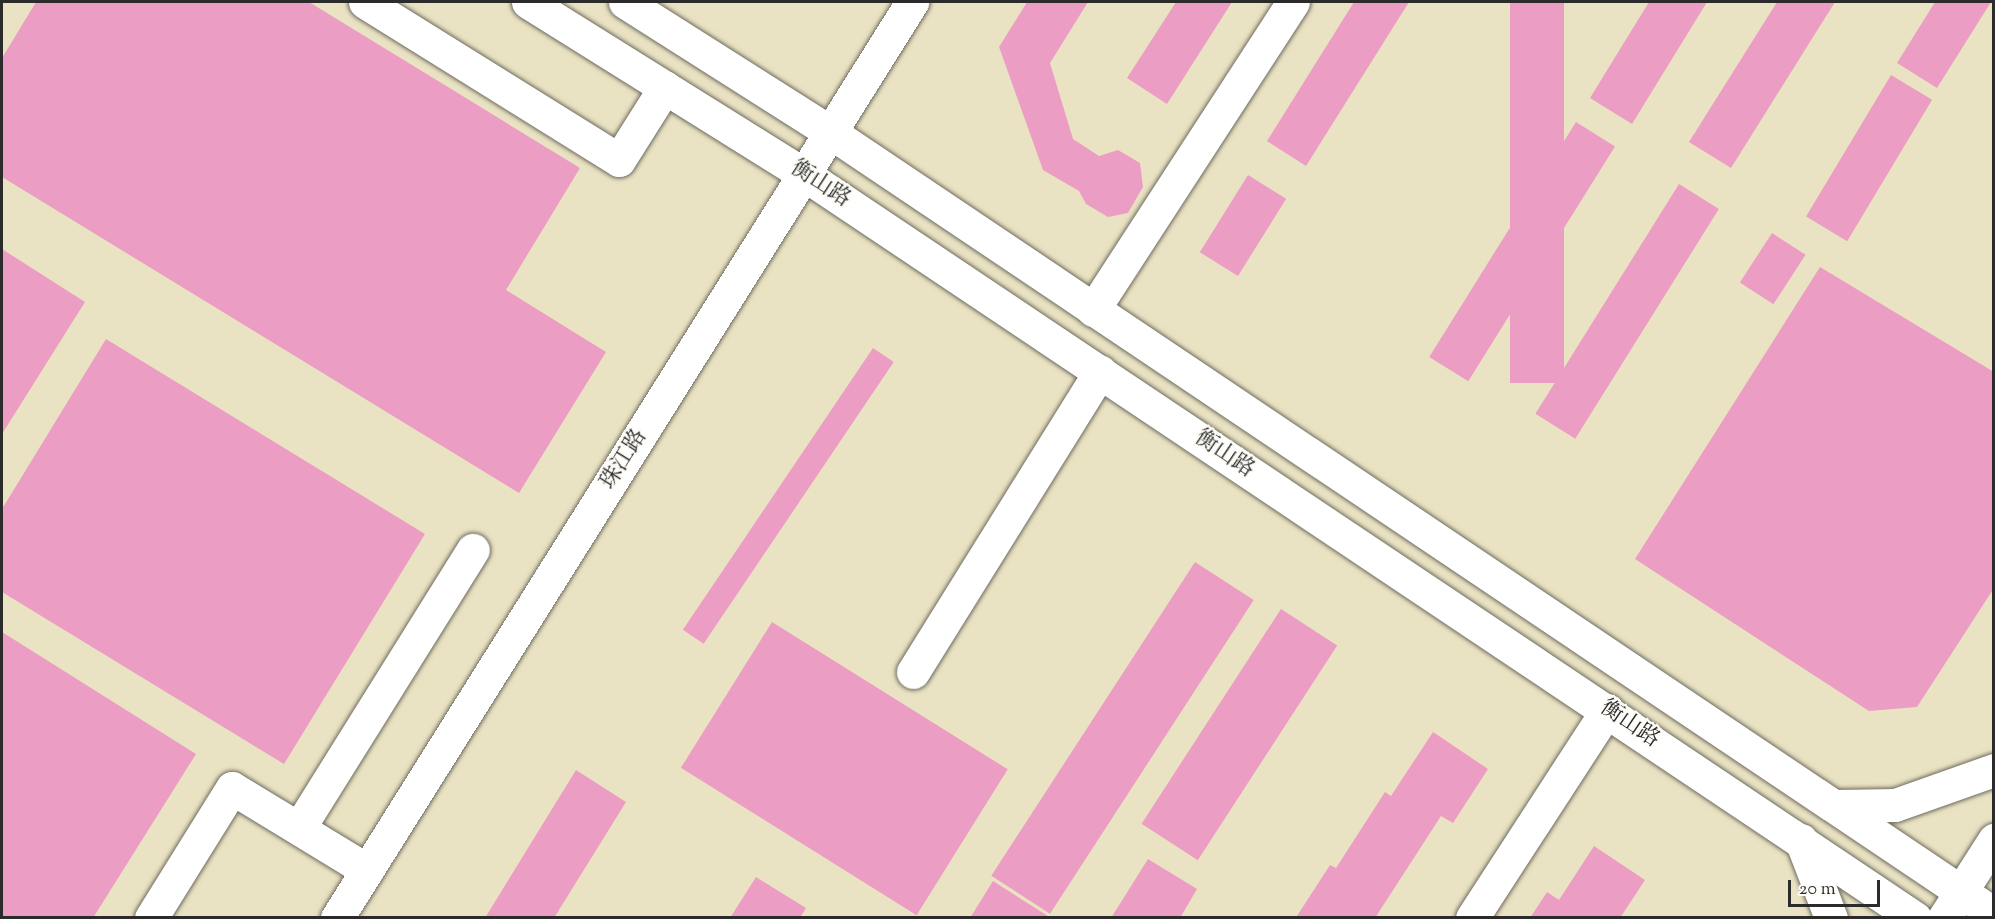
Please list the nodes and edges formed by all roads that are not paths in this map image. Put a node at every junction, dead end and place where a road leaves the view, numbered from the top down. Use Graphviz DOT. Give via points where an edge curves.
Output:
graph roads {
  1 [pos="366,2"];
  2 [pos="528,2"];
  3 [pos="624,2"];
  4 [pos="912,2"];
  5 [pos="1293,2"];
  6 [pos="665,87"];
  7 [pos="830,132"];
  8 [pos="805,175"];
  9 [pos="1094,310"];
  10 [pos="1100,372"];
  11 [pos="473,550"];
  12 [pos="913,672"];
  13 [pos="1607,710"];
  14 [pos="1994,770"];
  15 [pos="1836,806"];
  16 [pos="298,828"];
  17 [pos="1801,840"];
  18 [pos="1994,840"];
  19 [pos="367,870"];
  20 [pos="1952,905"];
  21 [pos="1994,914"];
  22 [pos="152,918"];
  23 [pos="337,918"];
  24 [pos="1472,918"];
  25 [pos="1831,918"];
  26 [pos="1915,918"];
  1 -- 6 [label="street" via="619,160"];
  2 -- 6 [label="street, 衡山路"];
  3 -- 7 [label="street"];
  4 -- 7 [label="street, 珠江路"];
  5 -- 9 [label="street"];
  6 -- 8 [label="street, 衡山路"];
  7 -- 8 [label="street, 珠江路"];
  7 -- 9 [label="street"];
  8 -- 10 [label="street, 衡山路"];
  8 -- 19 [label="street, 珠江路"];
  9 -- 15 [label="street"];
  10 -- 12 [label="street"];
  10 -- 13 [label="street, 衡山路"];
  11 -- 16 [label="street"];
  13 -- 17 [label="street, 衡山路"];
  13 -- 24 [label="street"];
  14 -- 15 [label="street" via="1895,805"];
  15 -- 20 [label="street"];
  16 -- 19 [label="street"];
  16 -- 22 [label="street" via="232,788"];
  17 -- 25 [label="street"];
  17 -- 26 [label="street, 衡山路"];
  18 -- 20 [label="street"];
  19 -- 23 [label="street, 珠江路"];
  20 -- 21 [label="street"];
}
